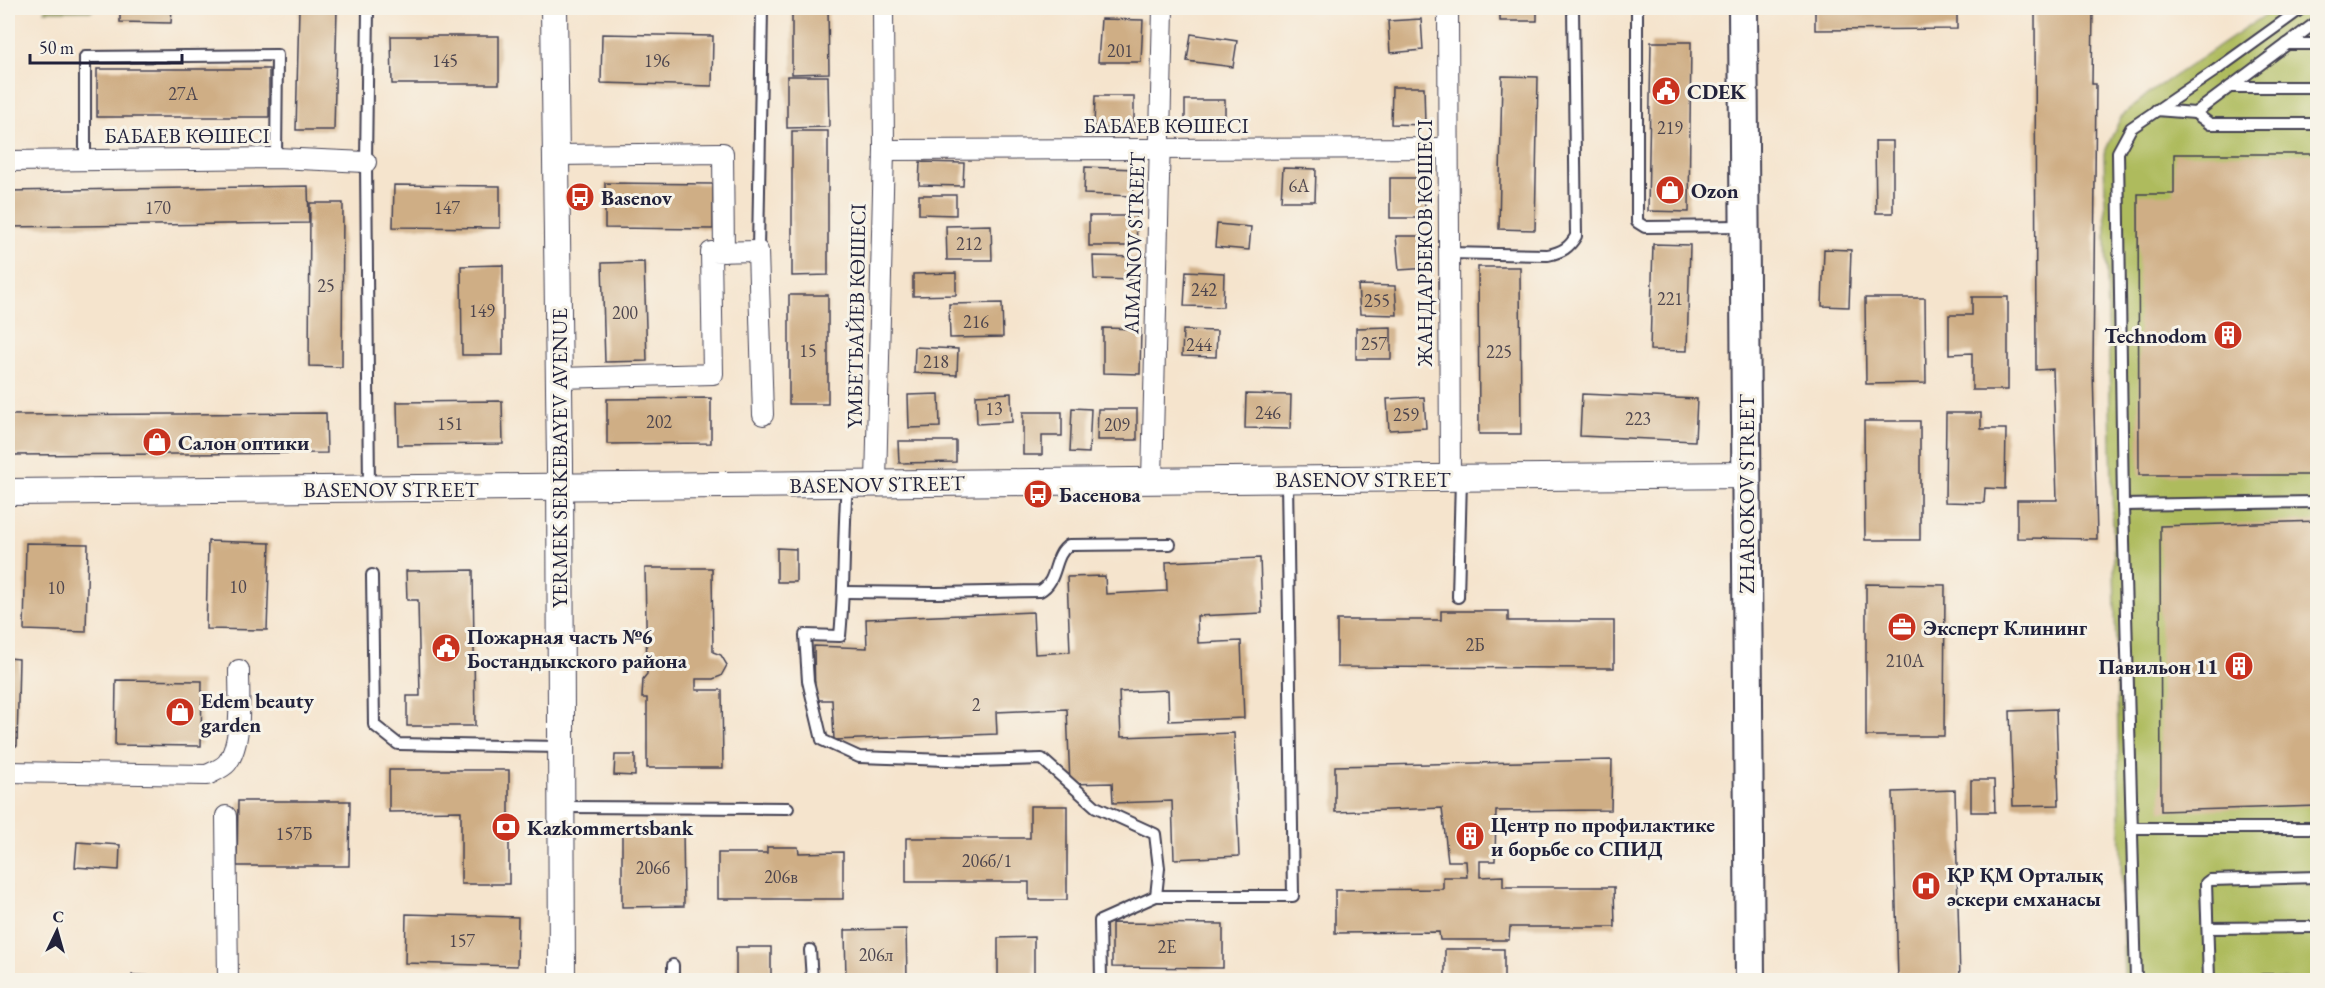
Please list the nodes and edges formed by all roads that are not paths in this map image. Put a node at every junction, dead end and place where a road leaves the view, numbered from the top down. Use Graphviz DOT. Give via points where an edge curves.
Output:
graph roads {
  1 [pos="368,8"];
  2 [pos="554,8"];
  3 [pos="762,8"];
  4 [pos="883,8"];
  5 [pos="1163,8"];
  6 [pos="1448,8"];
  7 [pos="1573,8"];
  8 [pos="1637,8"];
  9 [pos="1743,8"];
  10 [pos="2302,8"];
  11 [pos="2318,21"];
  12 [pos="2286,44"];
  13 [pos="2318,44"];
  14 [pos="2229,87"];
  15 [pos="2318,87"];
  16 [pos="2156,110"];
  17 [pos="2195,112"];
  18 [pos="2318,124"];
  19 [pos="1447,148"];
  20 [pos="1161,149"];
  21 [pos="884,150"];
  22 [pos="557,155"];
  23 [pos="276,158"];
  24 [pos="85,160"];
  25 [pos="8,161"];
  26 [pos="366,162"];
  27 [pos="1744,226"];
  28 [pos="758,251"];
  29 [pos="724,252"];
  30 [pos="1448,253"];
  31 [pos="559,378"];
  32 [pos="763,415"];
  33 [pos="1746,475"];
  34 [pos="1455,478"];
  35 [pos="1287,479"];
  36 [pos="1152,481"];
  37 [pos="876,483"];
  38 [pos="847,484"];
  39 [pos="560,487"];
  40 [pos="369,489"];
  41 [pos="8,492"];
  42 [pos="2318,502"];
  43 [pos="2123,505"];
  44 [pos="1170,544"];
  45 [pos="372,575"];
  46 [pos="843,592"];
  47 [pos="1458,597"];
  48 [pos="239,670"];
  49 [pos="562,747"];
  50 [pos="8,772"];
  51 [pos="562,807"];
  52 [pos="788,808"];
  53 [pos="226,816"];
  54 [pos="2131,828"];
  55 [pos="2318,828"];
  56 [pos="2318,877"];
  57 [pos="1156,896"];
  58 [pos="2318,927"];
  59 [pos="2208,928"];
  60 [pos="810,950"];
  61 [pos="673,965"];
  62 [pos="2318,980"];
  63 [pos="228,981"];
  64 [pos="562,981"];
  65 [pos="673,981"];
  66 [pos="812,981"];
  67 [pos="1101,981"];
  68 [pos="1750,981"];
  69 [pos="2136,981"];
  70 [pos="2209,981"];
  71 [pos="2263,981"];
  1 -- 26 [label="lane"];
  2 -- 22 [label="street, YERMEK SERKEBAYEV AVENUE"];
  3 -- 28 [label="lane"];
  4 -- 21 [label="street, ҮМБЕТБАЙЕВ КӨШЕСІ"];
  5 -- 20 [label="street, AIMANOV STREET"];
  6 -- 19 [label="street, ЖАНДАРБЕКОВ КӨШЕСІ"];
  7 -- 30 [label="lane" via="1576,236 1570,247 1548,255"];
  8 -- 27 [label="lane" via="1638,222 1645,227"];
  9 -- 27 [label="main road, ZHAROKOV STREET"];
  10 -- 16 [label="lane"];
  11 -- 12 [label="lane"];
  12 -- 13 [label="lane"];
  12 -- 14 [label="lane"];
  14 -- 15 [label="lane"];
  14 -- 17 [label="lane"];
  16 -- 17 [label="lane"];
  16 -- 43 [label="lane" via="2131,128 2118,152"];
  17 -- 18 [label="lane" via="2210,124"];
  19 -- 20 [label="street, БАБАЕВ КӨШЕСІ"];
  19 -- 30 [label="street, ЖАНДАРБЕКОВ КӨШЕСІ"];
  20 -- 21 [label="street, БАБАЕВ КӨШЕСІ"];
  20 -- 36 [label="street, AIMANOV STREET"];
  21 -- 37 [label="street, ҮМБЕТБАЙЕВ КӨШЕСІ"];
  22 -- 29 [label="street" via="723,153"];
  22 -- 31 [label="street, YERMEK SERKEBAYEV AVENUE"];
  23 -- 24 [label="street, БАБАЕВ КӨШЕСІ"];
  23 -- 24 [label="lane" via="277,55 85,57"];
  23 -- 26 [label="street, БАБАЕВ КӨШЕСІ"];
  24 -- 25 [label="street, БАБАЕВ КӨШЕСІ"];
  26 -- 40 [label="lane"];
  27 -- 33 [label="main road, ZHAROKOV STREET"];
  28 -- 29 [label="street"];
  28 -- 32 [label="street"];
  29 -- 31 [label="street" via="711,252 712,374"];
  30 -- 34 [label="street, ЖАНДАРБЕКОВ КӨШЕСІ"];
  31 -- 39 [label="street, YERMEK SERKEBAYEV AVENUE"];
  33 -- 34 [label="street, BASENOV STREET"];
  33 -- 68 [label="main road, ZHAROKOV STREET"];
  34 -- 35 [label="street, BASENOV STREET"];
  34 -- 47 [label="lane"];
  35 -- 36 [label="street, BASENOV STREET"];
  35 -- 57 [label="lane" via="1293,896"];
  36 -- 37 [label="street, BASENOV STREET"];
  37 -- 38 [label="street, BASENOV STREET"];
  38 -- 39 [label="street, BASENOV STREET"];
  38 -- 46 [label="lane"];
  39 -- 40 [label="street, BASENOV STREET"];
  39 -- 49 [label="street, YERMEK SERKEBAYEV AVENUE"];
  40 -- 41 [label="street, BASENOV STREET"];
  42 -- 43 [label="lane"];
  43 -- 54 [label="lane"];
  44 -- 46 [label="lane" via="1069,545 1062,550 1053,579 1040,591"];
  45 -- 49 [label="lane" via="374,725 398,744"];
  46 -- 57 [label="lane" via="840,636 805,636 807,681 822,740 859,757 1042,759 1096,807 1155,834 1159,868"];
  48 -- 50 [label="street" via="239,727 233,749 227,763 207,775"];
  49 -- 51 [label="street, YERMEK SERKEBAYEV AVENUE"];
  51 -- 52 [label="lane"];
  51 -- 64 [label="street, YERMEK SERKEBAYEV AVENUE"];
  53 -- 63 [label="street"];
  54 -- 55 [label="lane"];
  54 -- 69 [label="lane"];
  56 -- 59 [label="lane" via="2210,880 2205,890"];
  57 -- 67 [label="lane" via="1100,921"];
  58 -- 59 [label="lane"];
  59 -- 70 [label="lane"];
  60 -- 66 [label="lane"];
  61 -- 65 [label="lane"];
  62 -- 71 [label="lane"];
}
